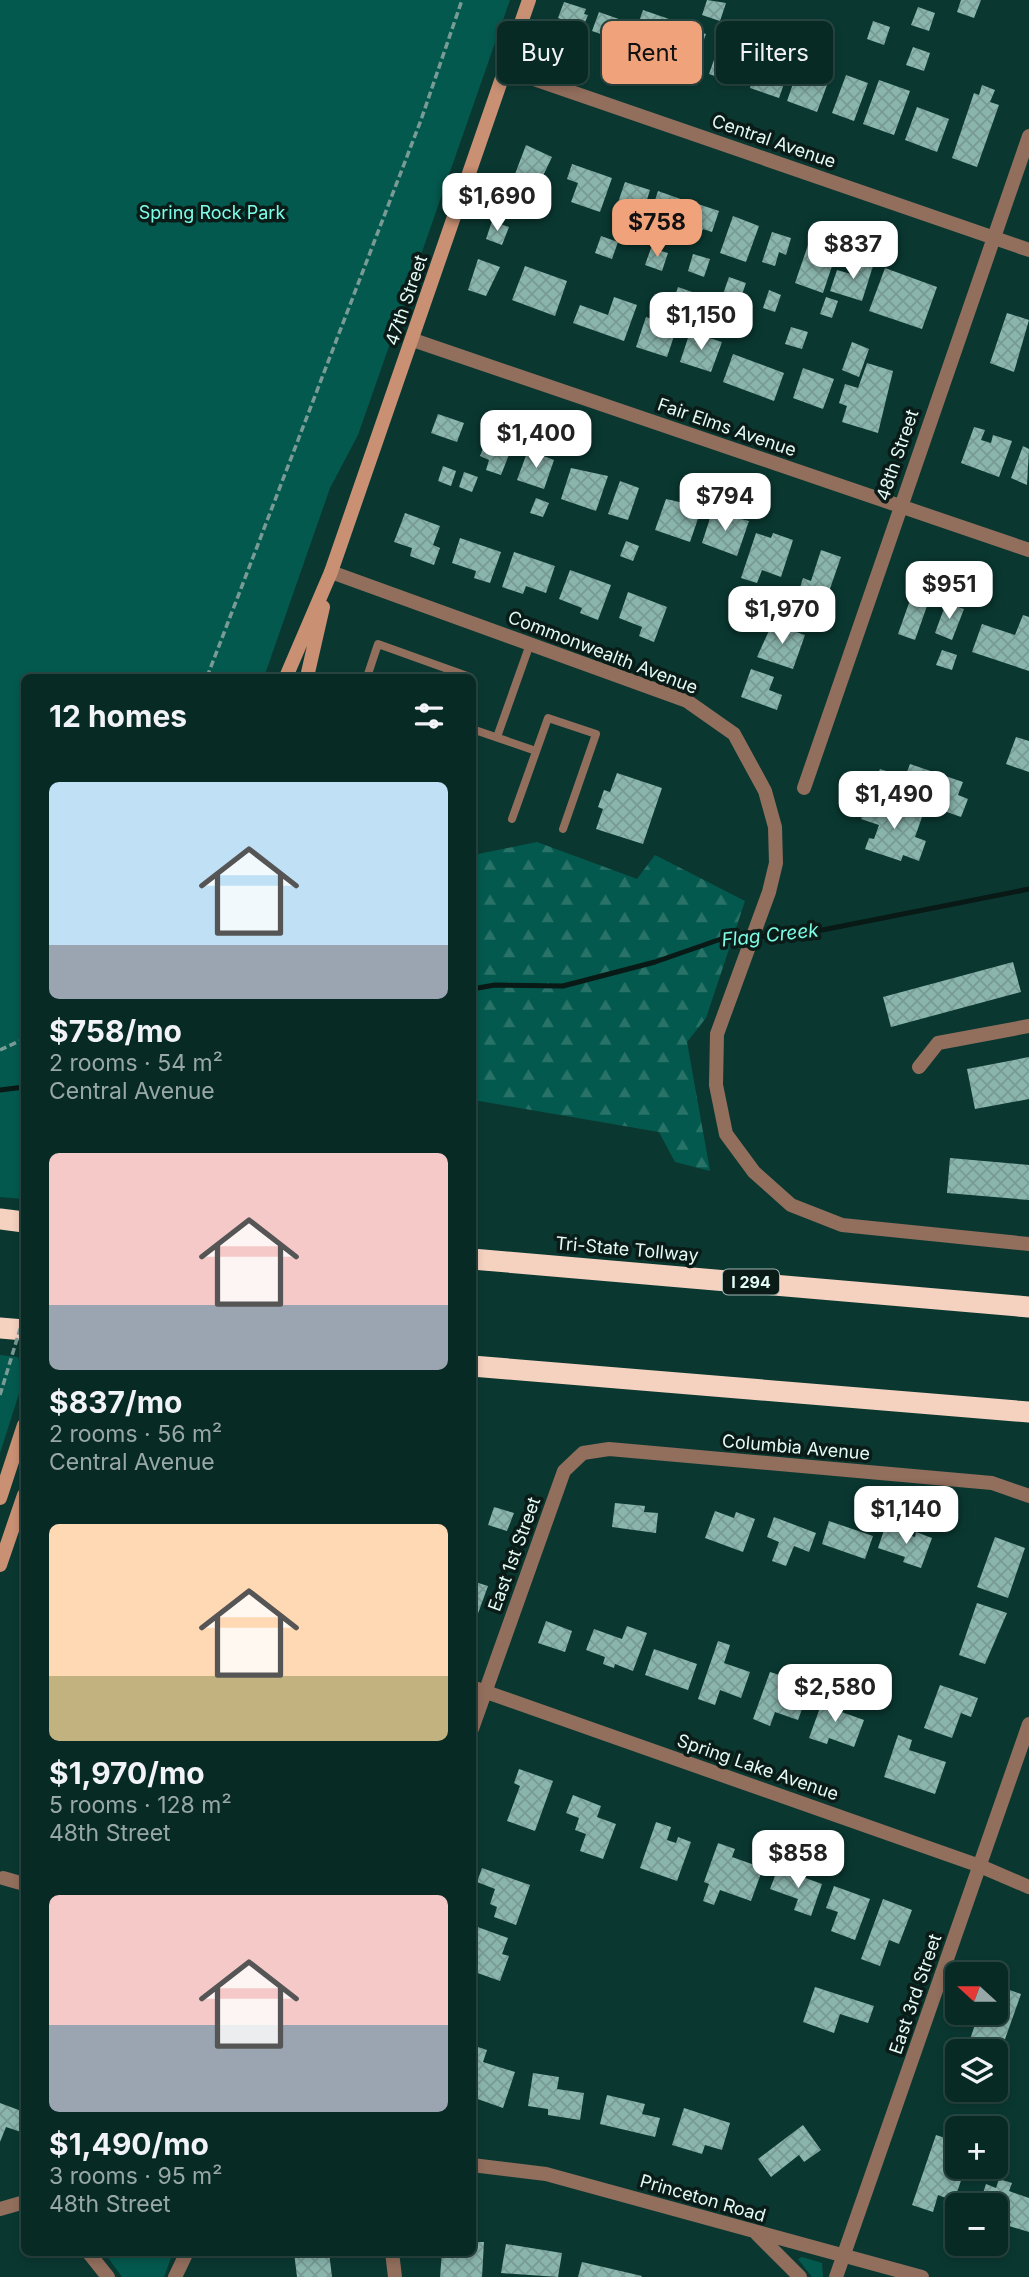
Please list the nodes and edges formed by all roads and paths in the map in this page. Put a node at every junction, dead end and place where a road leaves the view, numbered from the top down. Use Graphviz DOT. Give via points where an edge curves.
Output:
graph roads {
  1 [pos="462,0"];
  2 [pos="529,0"];
  3 [pos="522,21"];
  4 [pos="500,84"];
  5 [pos="549,84"];
  6 [pos="1029,136"];
  7 [pos="994,237"];
  8 [pos="1029,250"];
  9 [pos="413,340"];
  10 [pos="900,507"];
  11 [pos="1029,550"];
  12 [pos="331,572"];
  13 [pos="530,644"];
  14 [pos="208,674"];
  15 [pos="287,674"];
  16 [pos="308,674"];
  17 [pos="368,674"];
  18 [pos="462,674"];
  19 [pos="476,730"];
  20 [pos="497,737"];
  21 [pos="536,751"];
  22 [pos="804,788"];
  23 [pos="512,819"];
  24 [pos="563,829"];
  25 [pos="1029,1026"];
  26 [pos="21,1041"];
  27 [pos="0,1050"];
  28 [pos="919,1067"];
  29 [pos="0,1219"];
  30 [pos="21,1222"];
  31 [pos="1029,1244"];
  32 [pos="476,1259"];
  33 [pos="1029,1307"];
  34 [pos="21,1326"];
  35 [pos="0,1328"];
  36 [pos="21,1330"];
  37 [pos="476,1366"];
  38 [pos="0,1395"];
  39 [pos="1029,1412"];
  40 [pos="21,1434"];
  41 [pos="564,1471"];
  42 [pos="1029,1496"];
  43 [pos="0,1498"];
  44 [pos="21,1504"];
  45 [pos="0,1565"];
  46 [pos="479,1690"];
  47 [pos="1029,1724"];
  48 [pos="980,1866"];
  49 [pos="3,1878"];
  50 [pos="21,1883"];
  51 [pos="1029,1887"];
  52 [pos="476,2165"];
  53 [pos="21,2204"];
  54 [pos="0,2209"];
  55 [pos="757,2234"];
  56 [pos="91,2256"];
  57 [pos="185,2256"];
  58 [pos="392,2256"];
  59 [pos="844,2256"];
  60 [pos="108,2277"];
  61 [pos="175,2277"];
  62 [pos="395,2277"];
  63 [pos="800,2277"];
  64 [pos="836,2277"];
  65 [pos="922,2277"];
  1 -- 14 [label="path" via="416,133"];
  2 -- 3 [label="main road, 47th Street"];
  4 -- 9 [label="main road, 47th Street"];
  5 -- 7 [label="street, Central Avenue"];
  6 -- 7 [label="street, 48th Street"];
  7 -- 8 [label="street, Central Avenue"];
  7 -- 10 [label="street, 48th Street"];
  9 -- 10 [label="street, Fair Elms Avenue"];
  9 -- 12 [label="main road, 47th Street"];
  10 -- 11 [label="street, Fair Elms Avenue"];
  10 -- 22 [label="street, 48th Street"];
  12 -- 13 [label="street, Commonwealth Avenue"];
  12 -- 15 [label="main road, 47th Street"];
  12 -- 16 [label="main road, 47th Street"];
  13 -- 20 [label="lane"];
  13 -- 31 [label="street, Commonwealth Avenue" via="687,701 734,734 765,791 775,827 776,863 717,1034 716,1085 726,1134 754,1172 791,1205 842,1225"];
  17 -- 18 [label="lane" via="378,643"];
  19 -- 20 [label="lane"];
  20 -- 21 [label="lane"];
  21 -- 23 [label="lane"];
  21 -- 24 [label="lane" via="548,718 596,734"];
  25 -- 28 [label="street" via="938,1043"];
  26 -- 27 [label="path"];
  29 -- 30 [label="highway"];
  32 -- 33 [label="highway, Tri-State Tollway / I 294"];
  34 -- 38 [label="path, bridge"];
  35 -- 36 [label="highway"];
  37 -- 39 [label="highway"];
  40 -- 43 [label="main road"];
  41 -- 42 [label="street, Columbia Avenue" via="583,1453 609,1449 992,1483"];
  41 -- 46 [label="street, East 1st Street"];
  44 -- 45 [label="main road"];
  46 -- 48 [label="street, Spring Lake Avenue"];
  47 -- 48 [label="street, East 3rd Street"];
  48 -- 51 [label="street, Spring Lake Avenue"];
  48 -- 59 [label="street, East 3rd Street"];
  49 -- 50 [label="street"];
  52 -- 55 [label="street, Princeton Road" via="546,2174"];
  53 -- 54 [label="street"];
  55 -- 59 [label="street, Princeton Road"];
  55 -- 63 [label="street"];
  56 -- 60 [label="street"];
  57 -- 61 [label="street"];
  58 -- 62 [label="street"];
  59 -- 64 [label="street, East 3rd Street"];
  59 -- 65 [label="street, Princeton Road"];
}
